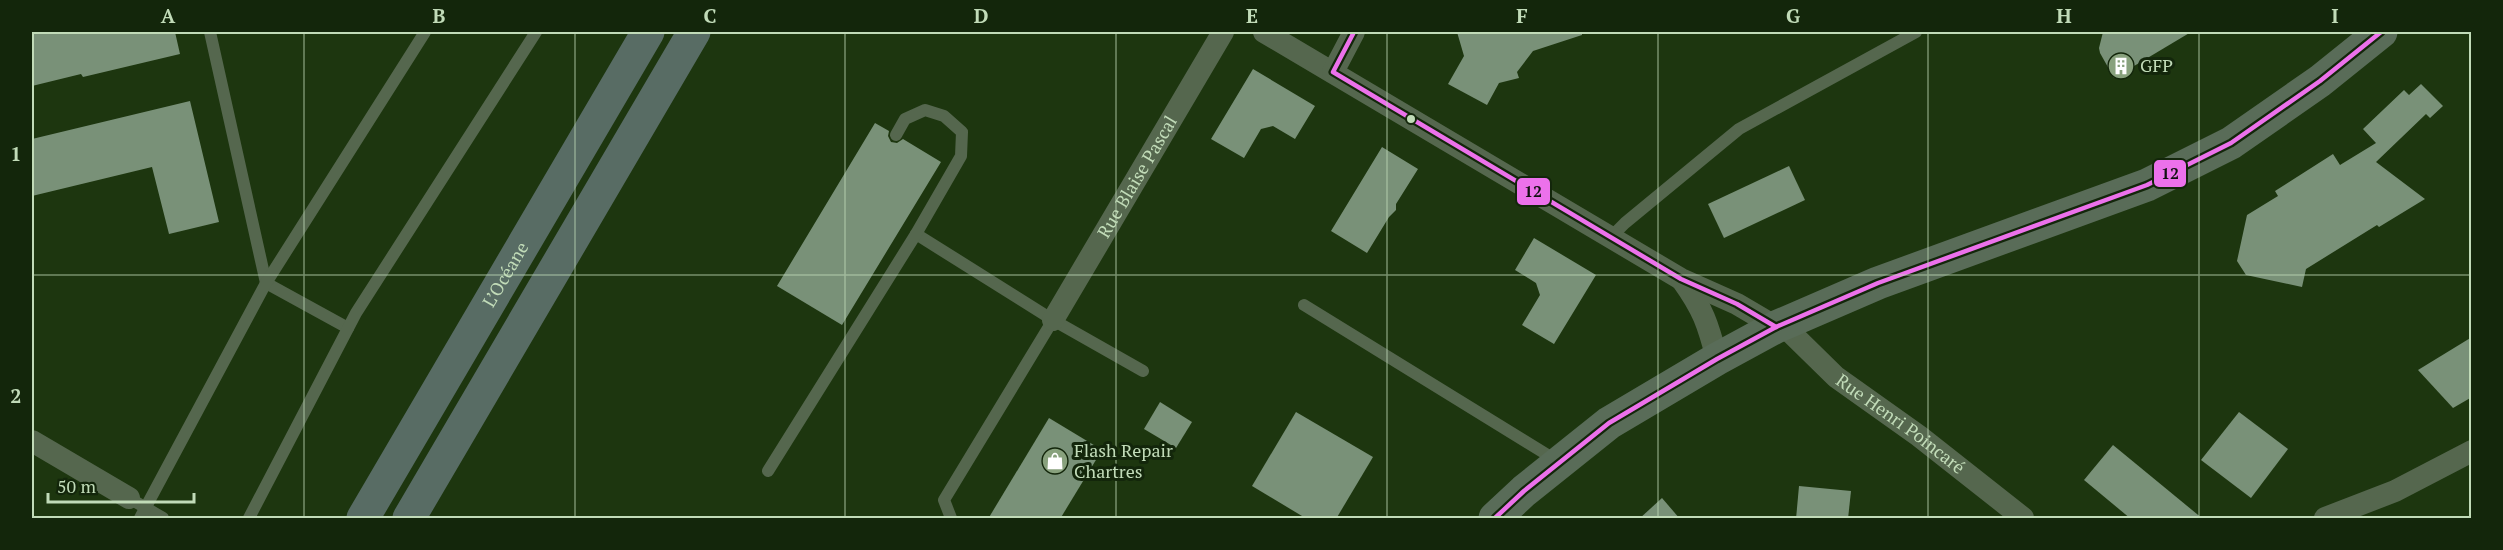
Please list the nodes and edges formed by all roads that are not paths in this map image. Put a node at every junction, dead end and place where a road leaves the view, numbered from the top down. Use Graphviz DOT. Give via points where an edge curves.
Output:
graph roads {
  1 [pos="210,32"];
  2 [pos="425,32"];
  3 [pos="536,32"];
  4 [pos="648,32"];
  5 [pos="694,32"];
  6 [pos="1223,32"];
  7 [pos="1264,32"];
  8 [pos="1354,32"];
  9 [pos="1916,32"];
  10 [pos="2381,32"];
  11 [pos="1333,72"];
  12 [pos="896,135"];
  13 [pos="916,234"];
  14 [pos="1611,237"];
  15 [pos="1681,279"];
  16 [pos="266,283"];
  17 [pos="1304,305"];
  18 [pos="1053,320"];
  19 [pos="1779,326"];
  20 [pos="348,328"];
  21 [pos="1717,359"];
  22 [pos="1143,371"];
  23 [pos="32,441"];
  24 [pos="2472,451"];
  25 [pos="1560,463"];
  26 [pos="768,471"];
  27 [pos="138,508"];
  28 [pos="163,519"];
  29 [pos="249,519"];
  30 [pos="363,519"];
  31 [pos="409,519"];
  32 [pos="951,519"];
  33 [pos="1495,519"];
  34 [pos="2023,519"];
  35 [pos="2325,519"];
  1 -- 16 [label="lane"];
  2 -- 16 [label="lane"];
  3 -- 20 [label="lane"];
  4 -- 30 [label="highway, L’Océane"];
  5 -- 31 [label="highway"];
  6 -- 18 [label="street, Rue Blaise Pascal"];
  7 -- 11 [label="street"];
  8 -- 11 [label="street"];
  9 -- 14 [label="lane" via="1740,129"];
  10 -- 19 [label="street" via="2320,81 2231,143 2147,185 1878,283"];
  11 -- 14 [label="street"];
  12 -- 13 [label="lane" via="905,119 925,110 944,116 962,132 961,156"];
  13 -- 18 [label="lane"];
  13 -- 26 [label="lane"];
  14 -- 15 [label="street"];
  15 -- 19 [label="street, Rue Henri Poincaré"];
  15 -- 21 [label="street" via="1700,304"];
  16 -- 20 [label="lane"];
  16 -- 27 [label="lane"];
  17 -- 25 [label="lane"];
  18 -- 22 [label="lane"];
  18 -- 32 [label="lane" via="944,500"];
  19 -- 21 [label="street"];
  19 -- 34 [label="street, Rue Henri Poincaré" via="1836,377 1928,443"];
  20 -- 29 [label="lane"];
  21 -- 25 [label="street" via="1609,423"];
  23 -- 27 [label="street"];
  24 -- 35 [label="street" via="2395,491"];
  25 -- 33 [label="street"];
  27 -- 28 [label="lane"];
}
